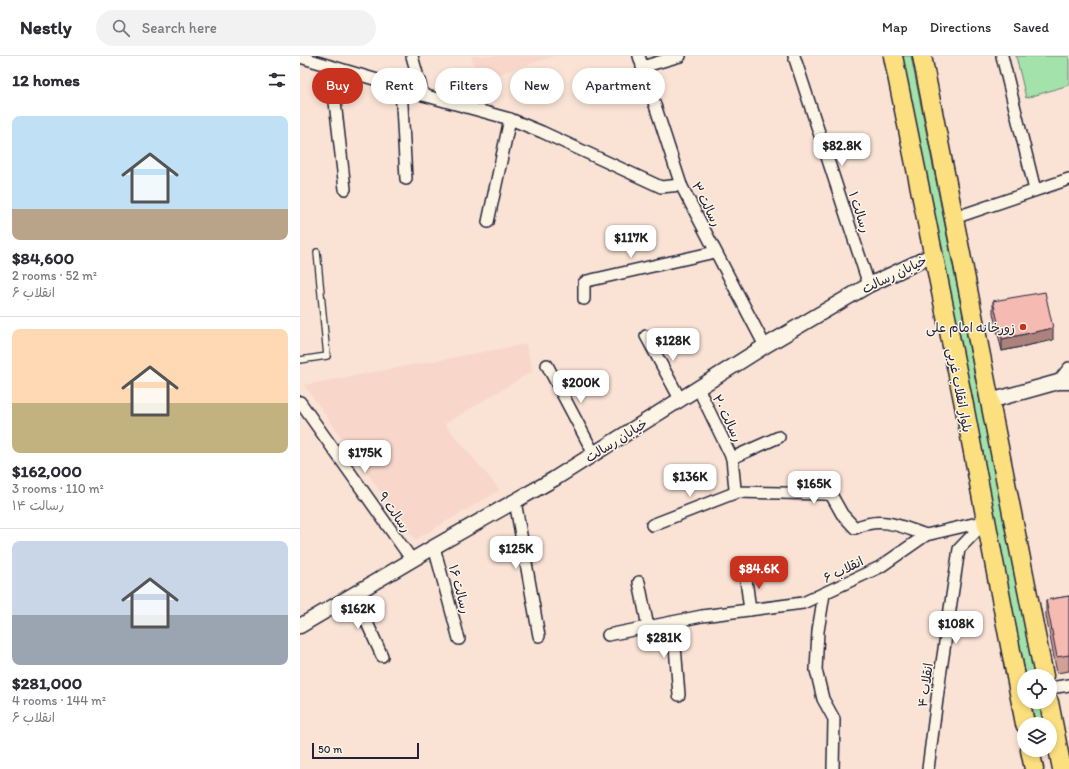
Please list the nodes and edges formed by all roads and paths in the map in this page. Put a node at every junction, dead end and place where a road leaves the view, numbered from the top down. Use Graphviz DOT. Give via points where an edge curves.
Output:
graph roads {
  1 [pos="412,56"];
  2 [pos="680,56"];
  3 [pos="794,56"];
  4 [pos="892,56"];
  5 [pos="922,56"];
  6 [pos="1002,56"];
  7 [pos="300,57"];
  8 [pos="641,61"];
  9 [pos="331,67"];
  10 [pos="415,68"];
  11 [pos="371,78"];
  12 [pos="427,96"];
  13 [pos="402,104"];
  14 [pos="510,119"];
  15 [pos="406,179"];
  16 [pos="1069,179"];
  17 [pos="681,185"];
  18 [pos="345,189"];
  19 [pos="1035,190"];
  20 [pos="954,218"];
  21 [pos="488,222"];
  22 [pos="317,252"];
  23 [pos="715,252"];
  24 [pos="933,255"];
  25 [pos="869,285"];
  26 [pos="584,299"];
  27 [pos="646,336"];
  28 [pos="765,346"];
  29 [pos="300,360"];
  30 [pos="547,365"];
  31 [pos="1069,368"];
  32 [pos="1063,382"];
  33 [pos="698,388"];
  34 [pos="680,399"];
  35 [pos="990,401"];
  36 [pos="300,402"];
  37 [pos="779,438"];
  38 [pos="594,454"];
  39 [pos="732,458"];
  40 [pos="736,492"];
  41 [pos="515,501"];
  42 [pos="986,521"];
  43 [pos="652,525"];
  44 [pos="926,535"];
  45 [pos="434,547"];
  46 [pos="412,560"];
  47 [pos="745,572"];
  48 [pos="639,582"];
  49 [pos="354,594"];
  50 [pos="824,594"];
  51 [pos="750,610"];
  52 [pos="673,622"];
  53 [pos="300,626"];
  54 [pos="648,627"];
  55 [pos="608,635"];
  56 [pos="539,636"];
  57 [pos="459,639"];
  58 [pos="382,656"];
  59 [pos="1043,669"];
  60 [pos="1069,685"];
  61 [pos="1057,687"];
  62 [pos="679,695"];
  63 [pos="1050,709"];
  64 [pos="1024,717"];
  65 [pos="1031,757"];
  66 [pos="833,769"];
  67 [pos="928,769"];
  68 [pos="1034,769"];
  69 [pos="1062,769"];
  1 -- 10 [label="street"];
  2 -- 8 [label="street"];
  3 -- 25 [label="street, رسالت ۱"];
  4 -- 24 [label="main road, بلوار انقلاب غربی"];
  5 -- 20 [label="main road, بلوار انقلاب غربی"];
  6 -- 19 [label="street"];
  7 -- 9 [label="street"];
  8 -- 17 [label="street, رسالت ۳"];
  9 -- 11 [label="street"];
  9 -- 18 [label="street"];
  12 -- 14 [label="street"];
  13 -- 15 [label="street"];
  14 -- 17 [label="street" via="661,187"];
  14 -- 21 [label="street"];
  16 -- 19 [label="street"];
  17 -- 23 [label="street, رسالت ۳"];
  19 -- 20 [label="street"];
  20 -- 35 [label="main road, بلوار انقلاب غربی"];
  22 -- 29 [label="lane" via="327,356"];
  23 -- 26 [label="street" via="587,281 583,286"];
  23 -- 28 [label="street, رسالت ۳"];
  24 -- 25 [label="street, خیابان رسالت"];
  24 -- 42 [label="main road, بلوار انقلاب غربی"];
  25 -- 28 [label="street, خیابان رسالت"];
  27 -- 34 [label="street"];
  28 -- 33 [label="street, خیابان رسالت"];
  30 -- 38 [label="street"];
  31 -- 32 [label="street"];
  32 -- 35 [label="street"];
  33 -- 34 [label="street, خیابان رسالت"];
  33 -- 39 [label="street, رسالت ۲۰"];
  34 -- 38 [label="street, خیابان رسالت"];
  35 -- 59 [label="main road, بلوار انقلاب غربی"];
  36 -- 46 [label="street, رسالت ۹"];
  37 -- 39 [label="street, رسالت ۲۰"];
  38 -- 41 [label="street, خیابان رسالت"];
  39 -- 40 [label="street"];
  40 -- 43 [label="street"];
  40 -- 44 [label="street" via="831,495 842,514 855,528 881,522"];
  41 -- 45 [label="street, خیابان رسالت"];
  41 -- 56 [label="street"];
  42 -- 44 [label="street, انقلاب ۶"];
  42 -- 64 [label="main road, بلوار انقلاب غربی"];
  42 -- 67 [label="street, انقلاب ۴" via="959,549"];
  44 -- 50 [label="street, انقلاب ۶" via="880,567"];
  45 -- 46 [label="street, خیابان رسالت"];
  45 -- 57 [label="street, رسالت ۱۶"];
  46 -- 49 [label="street, خیابان رسالت"];
  47 -- 51 [label="street"];
  48 -- 54 [label="street"];
  49 -- 53 [label="street, خیابان رسالت"];
  49 -- 58 [label="street"];
  50 -- 51 [label="street, انقلاب ۶" via="803,604"];
  50 -- 66 [label="street" via="818,631 816,670 823,699 834,719"];
  51 -- 52 [label="street, انقلاب ۶"];
  52 -- 54 [label="street, انقلاب ۶"];
  52 -- 62 [label="street"];
  54 -- 55 [label="street, انقلاب ۶"];
  60 -- 61 [label="street"];
  63 -- 69 [label="main road"];
  65 -- 68 [label="main road"];
}
